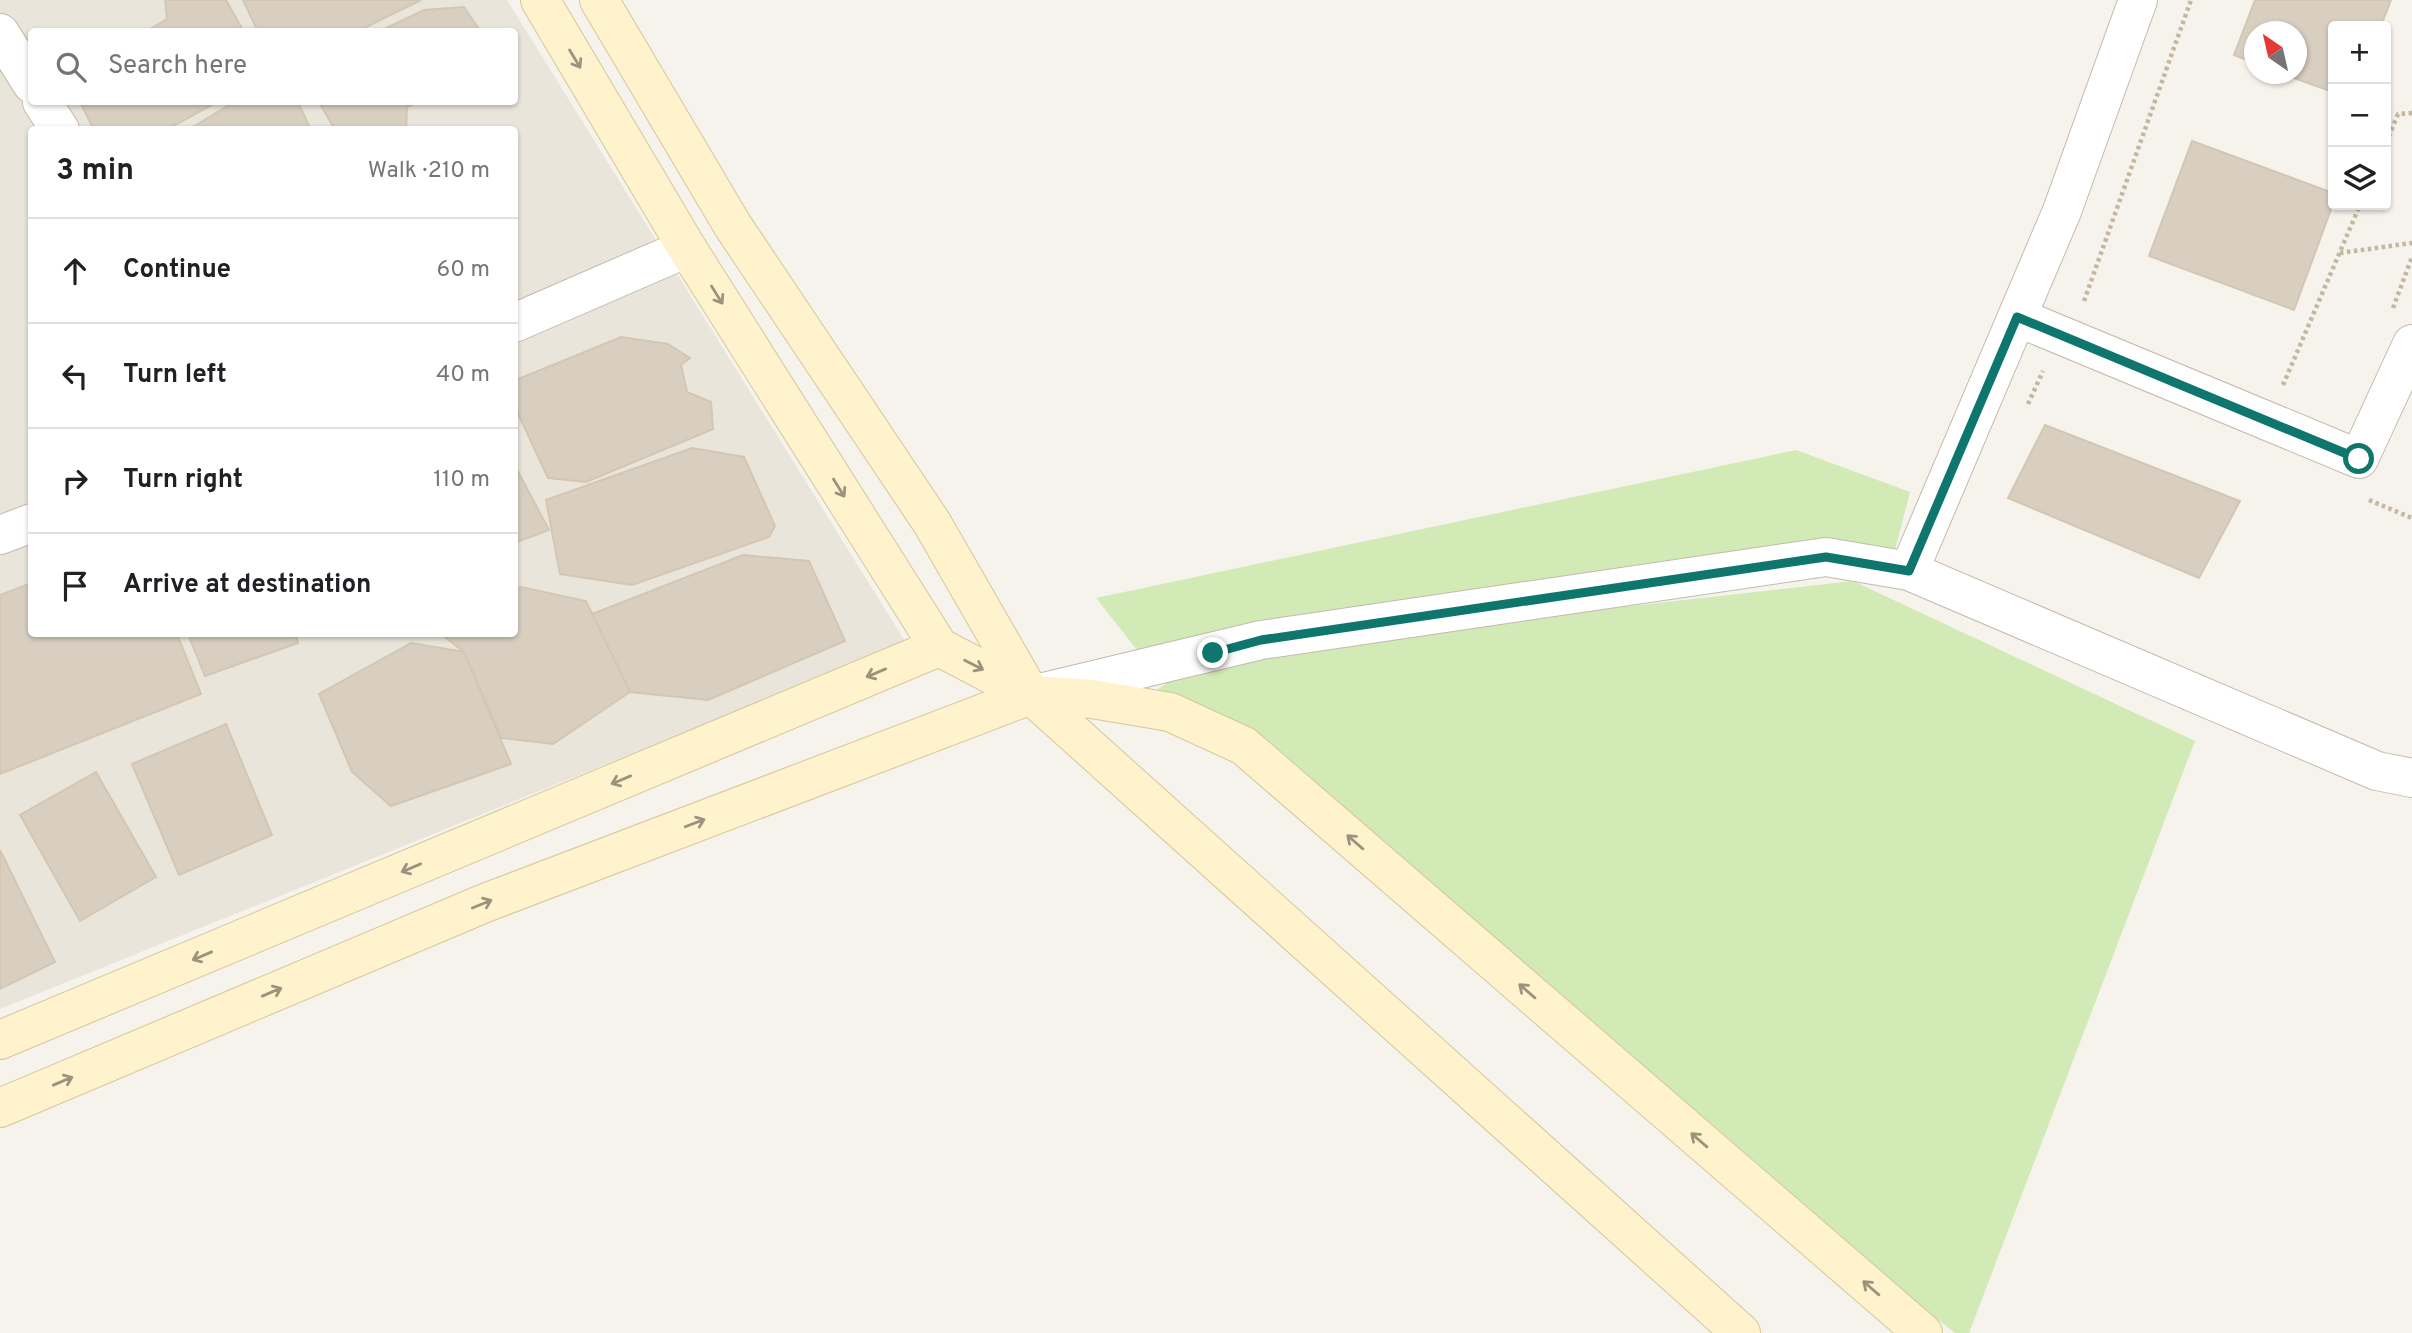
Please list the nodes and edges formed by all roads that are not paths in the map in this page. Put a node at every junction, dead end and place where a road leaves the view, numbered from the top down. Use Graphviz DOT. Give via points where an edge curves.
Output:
graph roads {
  1 [pos="540,0"];
  2 [pos="599,0"];
  3 [pos="2138,0"];
  4 [pos="0,33"];
  5 [pos="28,78"];
  6 [pos="45,105"];
  7 [pos="58,126"];
  8 [pos="687,248"];
  9 [pos="2017,317"];
  10 [pos="518,321"];
  11 [pos="2400,332"];
  12 [pos="28,524"];
  13 [pos="0,535"];
  14 [pos="1909,571"];
  15 [pos="939,647"];
  16 [pos="1031,695"];
  17 [pos="2412,778"];
  18 [pos="0,1040"];
  19 [pos="0,1108"];
  20 [pos="1741,1333"];
  21 [pos="1923,1333"];
  1 -- 8 [label="main road, one-way"];
  2 -- 16 [label="main road" via="733,226 932,523"];
  3 -- 9 [label="street" via="2062,211"];
  4 -- 5 [label="street"];
  6 -- 7 [label="street"];
  8 -- 10 [label="street"];
  8 -- 15 [label="main road, one-way"];
  9 -- 11 [label="street" via="2359,459"];
  9 -- 14 [label="street"];
  12 -- 13 [label="street"];
  14 -- 16 [label="street" via="1826,557 1261,640"];
  14 -- 17 [label="street" via="2377,771"];
  15 -- 16 [label="main road, one-way"];
  15 -- 18 [label="main road, one-way"];
  19 -- 16 [label="main road, one-way" via="485,903"];
  16 -- 20 [label="main road"];
  21 -- 16 [label="main road, one-way" via="1244,746 1170,712"];
}
